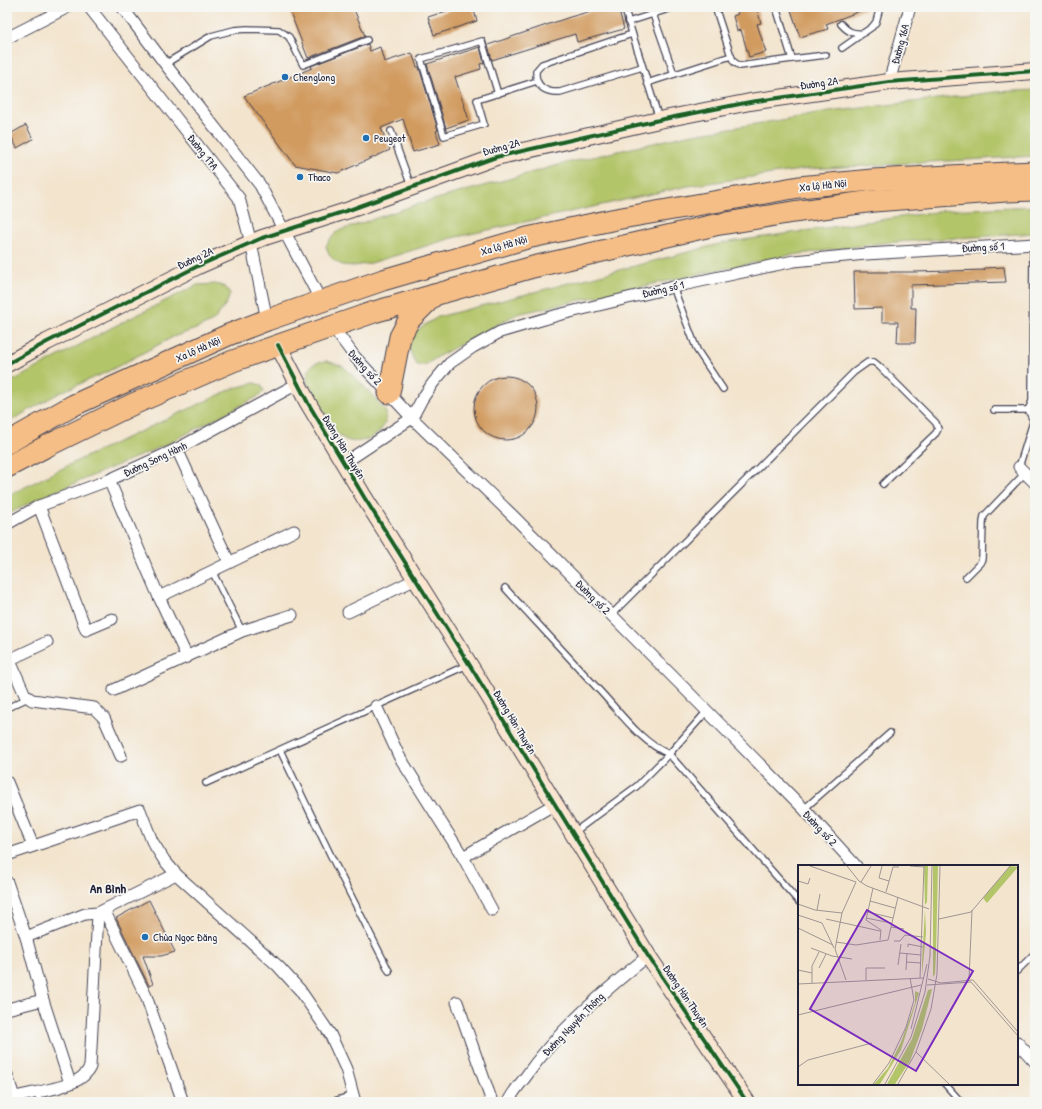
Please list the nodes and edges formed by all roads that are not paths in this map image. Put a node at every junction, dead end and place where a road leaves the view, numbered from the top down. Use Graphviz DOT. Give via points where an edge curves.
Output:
graph roads {
  1 [pos="68,7"];
  2 [pos="89,7"];
  3 [pos="122,7"];
  4 [pos="624,7"];
  5 [pos="675,7"];
  6 [pos="715,7"];
  7 [pos="776,7"];
  8 [pos="880,7"];
  9 [pos="910,7"];
  10 [pos="653,14"];
  11 [pos="628,22"];
  12 [pos="841,24"];
  13 [pos="864,33"];
  14 [pos="632,34"];
  15 [pos="7,38"];
  16 [pos="367,40"];
  17 [pos="842,48"];
  18 [pos="826,55"];
  19 [pos="731,56"];
  20 [pos="792,59"];
  21 [pos="165,64"];
  22 [pos="642,67"];
  23 [pos="1035,71"];
  24 [pos="674,74"];
  25 [pos="537,82"];
  26 [pos="889,82"];
  27 [pos="647,83"];
  28 [pos="498,94"];
  29 [pos="659,120"];
  30 [pos="391,131"];
  31 [pos="1035,172"];
  32 [pos="411,186"];
  33 [pos="1035,190"];
  34 [pos="284,230"];
  35 [pos="251,243"];
  36 [pos="1034,244"];
  37 [pos="673,287"];
  38 [pos="435,294"];
  39 [pos="321,301"];
  40 [pos="267,320"];
  41 [pos="332,326"];
  42 [pos="278,345"];
  43 [pos="7,364"];
  44 [pos="297,384"];
  45 [pos="723,389"];
  46 [pos="389,393"];
  47 [pos="994,410"];
  48 [pos="1028,410"];
  49 [pos="412,418"];
  50 [pos="1034,423"];
  51 [pos="7,442"];
  52 [pos="176,449"];
  53 [pos="344,463"];
  54 [pos="7,467"];
  55 [pos="1022,470"];
  56 [pos="109,480"];
  57 [pos="1035,483"];
  58 [pos="883,484"];
  59 [pos="39,506"];
  60 [pos="7,524"];
  61 [pos="294,531"];
  62 [pos="229,562"];
  63 [pos="212,571"];
  64 [pos="966,577"];
  65 [pos="416,579"];
  66 [pos="505,588"];
  67 [pos="159,597"];
  68 [pos="348,612"];
  69 [pos="292,615"];
  70 [pos="611,615"];
  71 [pos="112,619"];
  72 [pos="242,631"];
  73 [pos="47,642"];
  74 [pos="8,657"];
  75 [pos="186,657"];
  76 [pos="469,664"];
  77 [pos="114,690"];
  78 [pos="28,698"];
  79 [pos="376,706"];
  80 [pos="7,708"];
  81 [pos="707,711"];
  82 [pos="890,733"];
  83 [pos="280,750"];
  84 [pos="669,754"];
  85 [pos="121,756"];
  86 [pos="7,782"];
  87 [pos="206,784"];
  88 [pos="555,804"];
  89 [pos="804,809"];
  90 [pos="573,834"];
  91 [pos="33,846"];
  92 [pos="7,855"];
  93 [pos="463,857"];
  94 [pos="855,865"];
  95 [pos="176,874"];
  96 [pos="7,882"];
  97 [pos="798,901"];
  98 [pos="492,910"];
  99 [pos="101,912"];
  100 [pos="26,937"];
  101 [pos="1035,953"];
  102 [pos="648,956"];
  103 [pos="389,970"];
  104 [pos="1018,970"];
  105 [pos="43,1000"];
  106 [pos="457,1002"];
  107 [pos="7,1009"];
  108 [pos="1018,1043"];
  109 [pos="1035,1062"];
  110 [pos="7,1074"];
  111 [pos="70,1084"];
  112 [pos="946,1085"];
  113 [pos="38,1097"];
  114 [pos="10,1098"];
  115 [pos="354,1099"];
  116 [pos="183,1102"];
  117 [pos="330,1102"];
  118 [pos="492,1102"];
  119 [pos="508,1102"];
  120 [pos="747,1102"];
  121 [pos="961,1102"];
  1 -- 15 [label="street"];
  2 -- 35 [label="street, Đường 17A" via="239,198"];
  3 -- 21 [label="street"];
  4 -- 11 [label="lane"];
  5 -- 10 [label="lane"];
  6 -- 19 [label="lane"];
  7 -- 20 [label="lane"];
  8 -- 13 [label="lane" via="876,22"];
  9 -- 26 [label="street, Đường 16A"];
  10 -- 11 [label="lane"];
  10 -- 24 [label="lane"];
  11 -- 14 [label="lane"];
  12 -- 13 [label="lane" via="855,34"];
  13 -- 17 [label="lane"];
  14 -- 22 [label="lane"];
  14 -- 25 [label="lane" via="542,64 536,71"];
  16 -- 21 [label="lane" via="303,65 289,37 279,30 234,30 219,33 202,41"];
  18 -- 20 [label="lane"];
  19 -- 20 [label="lane" via="740,66"];
  19 -- 24 [label="lane"];
  21 -- 34 [label="street" via="260,184"];
  22 -- 25 [label="lane" via="560,92 548,92"];
  22 -- 27 [label="lane"];
  23 -- 26 [label="street, Đường 2A"];
  24 -- 27 [label="lane"];
  25 -- 28 [label="lane"];
  26 -- 29 [label="street, Đường 2A" via="750,102"];
  27 -- 29 [label="lane"];
  28 -- 28 [label="lane" via="477,100 484,124 444,136 421,59 482,40"];
  29 -- 32 [label="street, Đường 2A" via="496,157"];
  30 -- 32 [label="lane"];
  31 -- 39 [label="highway, Xa lộ Hà Nội" via="872,180 799,187 631,216 527,238"];
  32 -- 34 [label="street, Đường 2A" via="349,210"];
  33 -- 38 [label="highway, Xa lộ Hà Nội" via="874,201 723,224 533,267"];
  34 -- 35 [label="street, Đường 2A"];
  34 -- 39 [label="street"];
  35 -- 40 [label="street, Đường 17A"];
  35 -- 43 [label="street, Đường 2A" via="192,269"];
  36 -- 37 [label="street, Đường số 1" via="866,254 794,262"];
  36 -- 48 [label="lane" via="1032,401"];
  37 -- 45 [label="lane" via="698,350"];
  37 -- 49 [label="street, Đường số 1" via="500,332 450,363 433,383"];
  38 -- 41 [label="highway, Xa lộ Hà Nội"];
  38 -- 46 [label="highway" via="409,320 400,337"];
  39 -- 40 [label="highway, Xa lộ Hà Nội"];
  39 -- 41 [label="highway"];
  40 -- 42 [label="highway"];
  40 -- 51 [label="highway, Xa lộ Hà Nội" via="188,352 74,405"];
  41 -- 42 [label="highway, Xa lộ Hà Nội"];
  41 -- 46 [label="street, Đường số 2" via="355,357"];
  42 -- 44 [label="street, Đường Hàn Thuyên"];
  42 -- 54 [label="highway, Xa lộ Hà Nội" via="232,361 131,405"];
  44 -- 52 [label="street, Đường Song Hành"];
  44 -- 53 [label="street, Đường Hàn Thuyên"];
  46 -- 49 [label="street, Đường số 2"];
  47 -- 48 [label="lane"];
  48 -- 50 [label="lane"];
  49 -- 53 [label="street, Đường số 1"];
  49 -- 70 [label="street, Đường số 2"];
  50 -- 55 [label="lane"];
  52 -- 56 [label="street, Đường Song Hành"];
  52 -- 62 [label="street"];
  53 -- 65 [label="street, Đường Hàn Thuyên"];
  55 -- 57 [label="street"];
  55 -- 64 [label="lane" via="984,516 982,559"];
  56 -- 59 [label="street, Đường Song Hành"];
  56 -- 67 [label="street"];
  58 -- 70 [label="lane" via="938,429 936,423 880,367 874,362 868,362 854,372"];
  59 -- 60 [label="street, Đường Song Hành"];
  59 -- 71 [label="street" via="86,630"];
  61 -- 62 [label="street"];
  62 -- 63 [label="street"];
  63 -- 67 [label="street"];
  63 -- 72 [label="lane"];
  65 -- 68 [label="street"];
  65 -- 76 [label="street, Đường Hàn Thuyên"];
  66 -- 84 [label="lane" via="634,728 649,743"];
  67 -- 75 [label="street"];
  69 -- 72 [label="street"];
  70 -- 81 [label="street, Đường số 2"];
  72 -- 75 [label="street"];
  73 -- 74 [label="street"];
  74 -- 78 [label="street"];
  75 -- 77 [label="street"];
  76 -- 79 [label="lane"];
  76 -- 88 [label="street, Đường Hàn Thuyên"];
  78 -- 80 [label="lane"];
  78 -- 85 [label="street" via="94,708 104,718"];
  79 -- 83 [label="lane"];
  79 -- 93 [label="street" via="398,756"];
  81 -- 84 [label="lane"];
  81 -- 89 [label="street, Đường số 2"];
  82 -- 89 [label="lane"];
  83 -- 87 [label="lane"];
  83 -- 103 [label="lane"];
  84 -- 90 [label="lane" via="637,786"];
  84 -- 97 [label="lane"];
  86 -- 91 [label="street"];
  88 -- 90 [label="street, Đường Hàn Thuyên"];
  88 -- 93 [label="street"];
  89 -- 94 [label="street, Đường số 2"];
  90 -- 102 [label="street, Đường Hàn Thuyên"];
  91 -- 92 [label="street"];
  91 -- 95 [label="street" via="140,810 152,841"];
  93 -- 98 [label="street"];
  95 -- 99 [label="street"];
  95 -- 115 [label="street" via="278,966 300,990 330,1034 346,1069"];
  96 -- 100 [label="street"];
  99 -- 100 [label="street" via="85,914"];
  99 -- 111 [label="street" via="90,1067 83,1077"];
  99 -- 116 [label="street" via="146,996"];
  100 -- 105 [label="street"];
  101 -- 104 [label="lane"];
  102 -- 119 [label="street, Đường Nguyễn Thông" via="606,990 554,1040"];
  102 -- 120 [label="street, Đường Hàn Thuyên"];
  105 -- 107 [label="street"];
  105 -- 111 [label="street"];
  106 -- 118 [label="street"];
  108 -- 109 [label="street"];
  110 -- 114 [label="street"];
  111 -- 113 [label="street"];
  112 -- 121 [label="lane"];
  113 -- 114 [label="street"];
  115 -- 117 [label="lane"];
}
